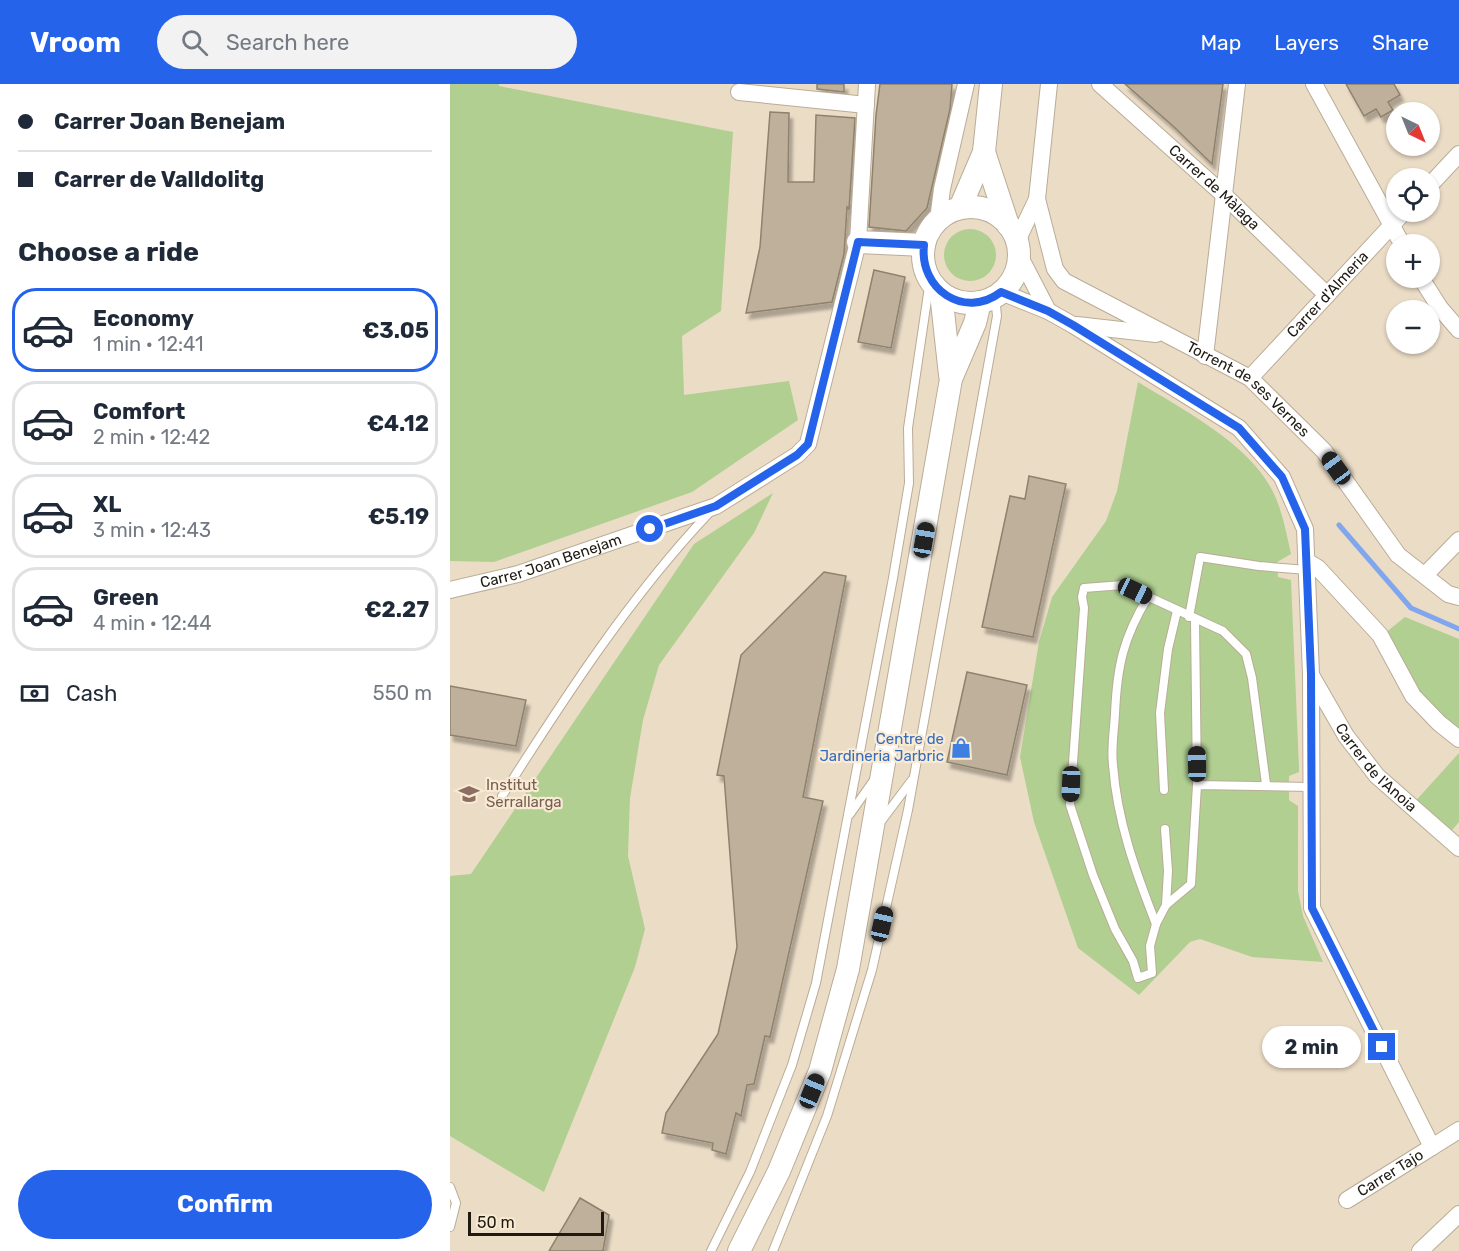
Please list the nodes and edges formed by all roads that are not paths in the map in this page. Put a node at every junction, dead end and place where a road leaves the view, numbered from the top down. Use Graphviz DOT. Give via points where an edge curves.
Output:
graph roads {
  1 [pos="867,84"];
  2 [pos="966,84"];
  3 [pos="991,84"];
  4 [pos="1049,84"];
  5 [pos="1100,84"];
  6 [pos="1237,84"];
  7 [pos="1314,84"];
  8 [pos="739,92"];
  9 [pos="866,105"];
  10 [pos="984,152"];
  11 [pos="1459,153"];
  12 [pos="1440,174"];
  13 [pos="1224,195"];
  14 [pos="1037,199"];
  15 [pos="960,208"];
  16 [pos="938,220"];
  17 [pos="1395,222"];
  18 [pos="1391,226"];
  19 [pos="1396,234"];
  20 [pos="1015,240"];
  21 [pos="858,242"];
  22 [pos="924,245"];
  23 [pos="935,286"];
  24 [pos="1427,288"];
  25 [pos="1327,294"];
  26 [pos="992,296"];
  27 [pos="1048,311"];
  28 [pos="1073,325"];
  29 [pos="1459,330"];
  30 [pos="1165,335"];
  31 [pos="1205,356"];
  32 [pos="1250,378"];
  33 [pos="951,379"];
  34 [pos="716,506"];
  35 [pos="1459,540"];
  36 [pos="1306,565"];
  37 [pos="1425,575"];
  38 [pos="450,590"];
  39 [pos="1148,597"];
  40 [pos="1459,597"];
  41 [pos="1177,611"];
  42 [pos="1192,618"];
  43 [pos="1311,674"];
  44 [pos="1459,739"];
  45 [pos="885,769"];
  46 [pos="914,778"];
  47 [pos="1197,784"];
  48 [pos="1266,784"];
  49 [pos="1311,787"];
  50 [pos="1164,790"];
  51 [pos="502,796"];
  52 [pos="848,817"];
  53 [pos="1165,829"];
  54 [pos="873,832"];
  55 [pos="1459,848"];
  56 [pos="1166,905"];
  57 [pos="1156,924"];
  58 [pos="1459,1130"];
  59 [pos="1432,1146"];
  60 [pos="450,1187"];
  61 [pos="1347,1200"];
  62 [pos="1459,1214"];
  63 [pos="450,1227"];
  64 [pos="711,1251"];
  65 [pos="739,1251"];
  66 [pos="773,1251"];
  67 [pos="1420,1251"];
  1 -- 9 [label="street"];
  2 -- 16 [label="street"];
  3 -- 10 [label="main road"];
  4 -- 14 [label="street"];
  5 -- 13 [label="street, Carrer de Màlaga"];
  6 -- 13 [label="street"];
  7 -- 18 [label="street"];
  8 -- 9 [label="street"];
  9 -- 21 [label="street"];
  10 -- 15 [label="main road"];
  10 -- 20 [label="main road"];
  11 -- 12 [label="street"];
  13 -- 25 [label="street, Carrer de Màlaga"];
  13 -- 31 [label="street"];
  14 -- 20 [label="street"];
  14 -- 30 [label="street, Torrent de ses Vernes" via="1054,269 1064,281"];
  15 -- 16 [label="main road"];
  15 -- 20 [label="main road" via="984,209"];
  16 -- 22 [label="main road"];
  17 -- 18 [label="street, Carrer d'Almeria"];
  18 -- 19 [label="street"];
  18 -- 25 [label="street, Carrer d'Almeria"];
  20 -- 26 [label="main road" via="1015,273"];
  20 -- 27 [label="street"];
  21 -- 22 [label="main road"];
  21 -- 34 [label="street, Carrer Joan Benejam" via="808,444"];
  22 -- 23 [label="main road" via="923,260"];
  23 -- 26 [label="main road" via="956,300"];
  23 -- 33 [label="main road"];
  23 -- 52 [label="lane" via="908,428 909,483"];
  24 -- 29 [label="street"];
  25 -- 32 [label="street, Carrer d'Almeria"];
  26 -- 27 [label="street"];
  26 -- 33 [label="main road" via="975,323"];
  26 -- 46 [label="lane" via="997,316"];
  27 -- 28 [label="street"];
  28 -- 30 [label="street"];
  28 -- 36 [label="street" via="1239,428 1282,477 1305,529"];
  30 -- 31 [label="street, Torrent de ses Vernes"];
  31 -- 32 [label="street, Torrent de ses Vernes"];
  32 -- 37 [label="street, Torrent de ses Vernes" via="1324,451 1398,555"];
  33 -- 45 [label="main road"];
  34 -- 38 [label="street, Carrer Joan Benejam" via="518,574"];
  34 -- 51 [label="lane" via="670,554 569,690"];
  35 -- 37 [label="street"];
  36 -- 42 [label="lane" via="1259,566 1200,557"];
  36 -- 43 [label="street"];
  36 -- 44 [label="street" via="1318,567 1380,635 1413,696"];
  37 -- 40 [label="street, Torrent de ses Vernes" via="1448,594"];
  39 -- 41 [label="lane"];
  39 -- 57 [label="lane" via="1130,626 1117,675 1112,762 1126,841"];
  39 -- 57 [label="lane" via="1123,585 1084,588 1070,805 1093,875 1138,978 1152,973 1150,946"];
  41 -- 42 [label="lane"];
  41 -- 50 [label="lane" via="1160,713"];
  42 -- 47 [label="lane"];
  42 -- 48 [label="lane" via="1223,631 1246,654"];
  43 -- 49 [label="street"];
  43 -- 55 [label="street, Carrer de l'Anoia" via="1346,735 1377,776"];
  45 -- 52 [label="lane"];
  45 -- 54 [label="main road"];
  46 -- 54 [label="lane"];
  46 -- 66 [label="lane" via="872,970 827,1116"];
  47 -- 48 [label="lane"];
  47 -- 56 [label="lane" via="1191,884"];
  48 -- 49 [label="lane"];
  49 -- 59 [label="street" via="1312,908"];
  52 -- 64 [label="lane" via="816,982 792,1065 750,1172"];
  53 -- 56 [label="lane"];
  54 -- 65 [label="main road" via="848,969 820,1071 780,1171"];
  56 -- 57 [label="lane"];
  58 -- 59 [label="street, Carrer Tajo"];
  59 -- 61 [label="street, Carrer Tajo"];
  60 -- 63 [label="lane" via="456,1203"];
  62 -- 67 [label="street"];
}
